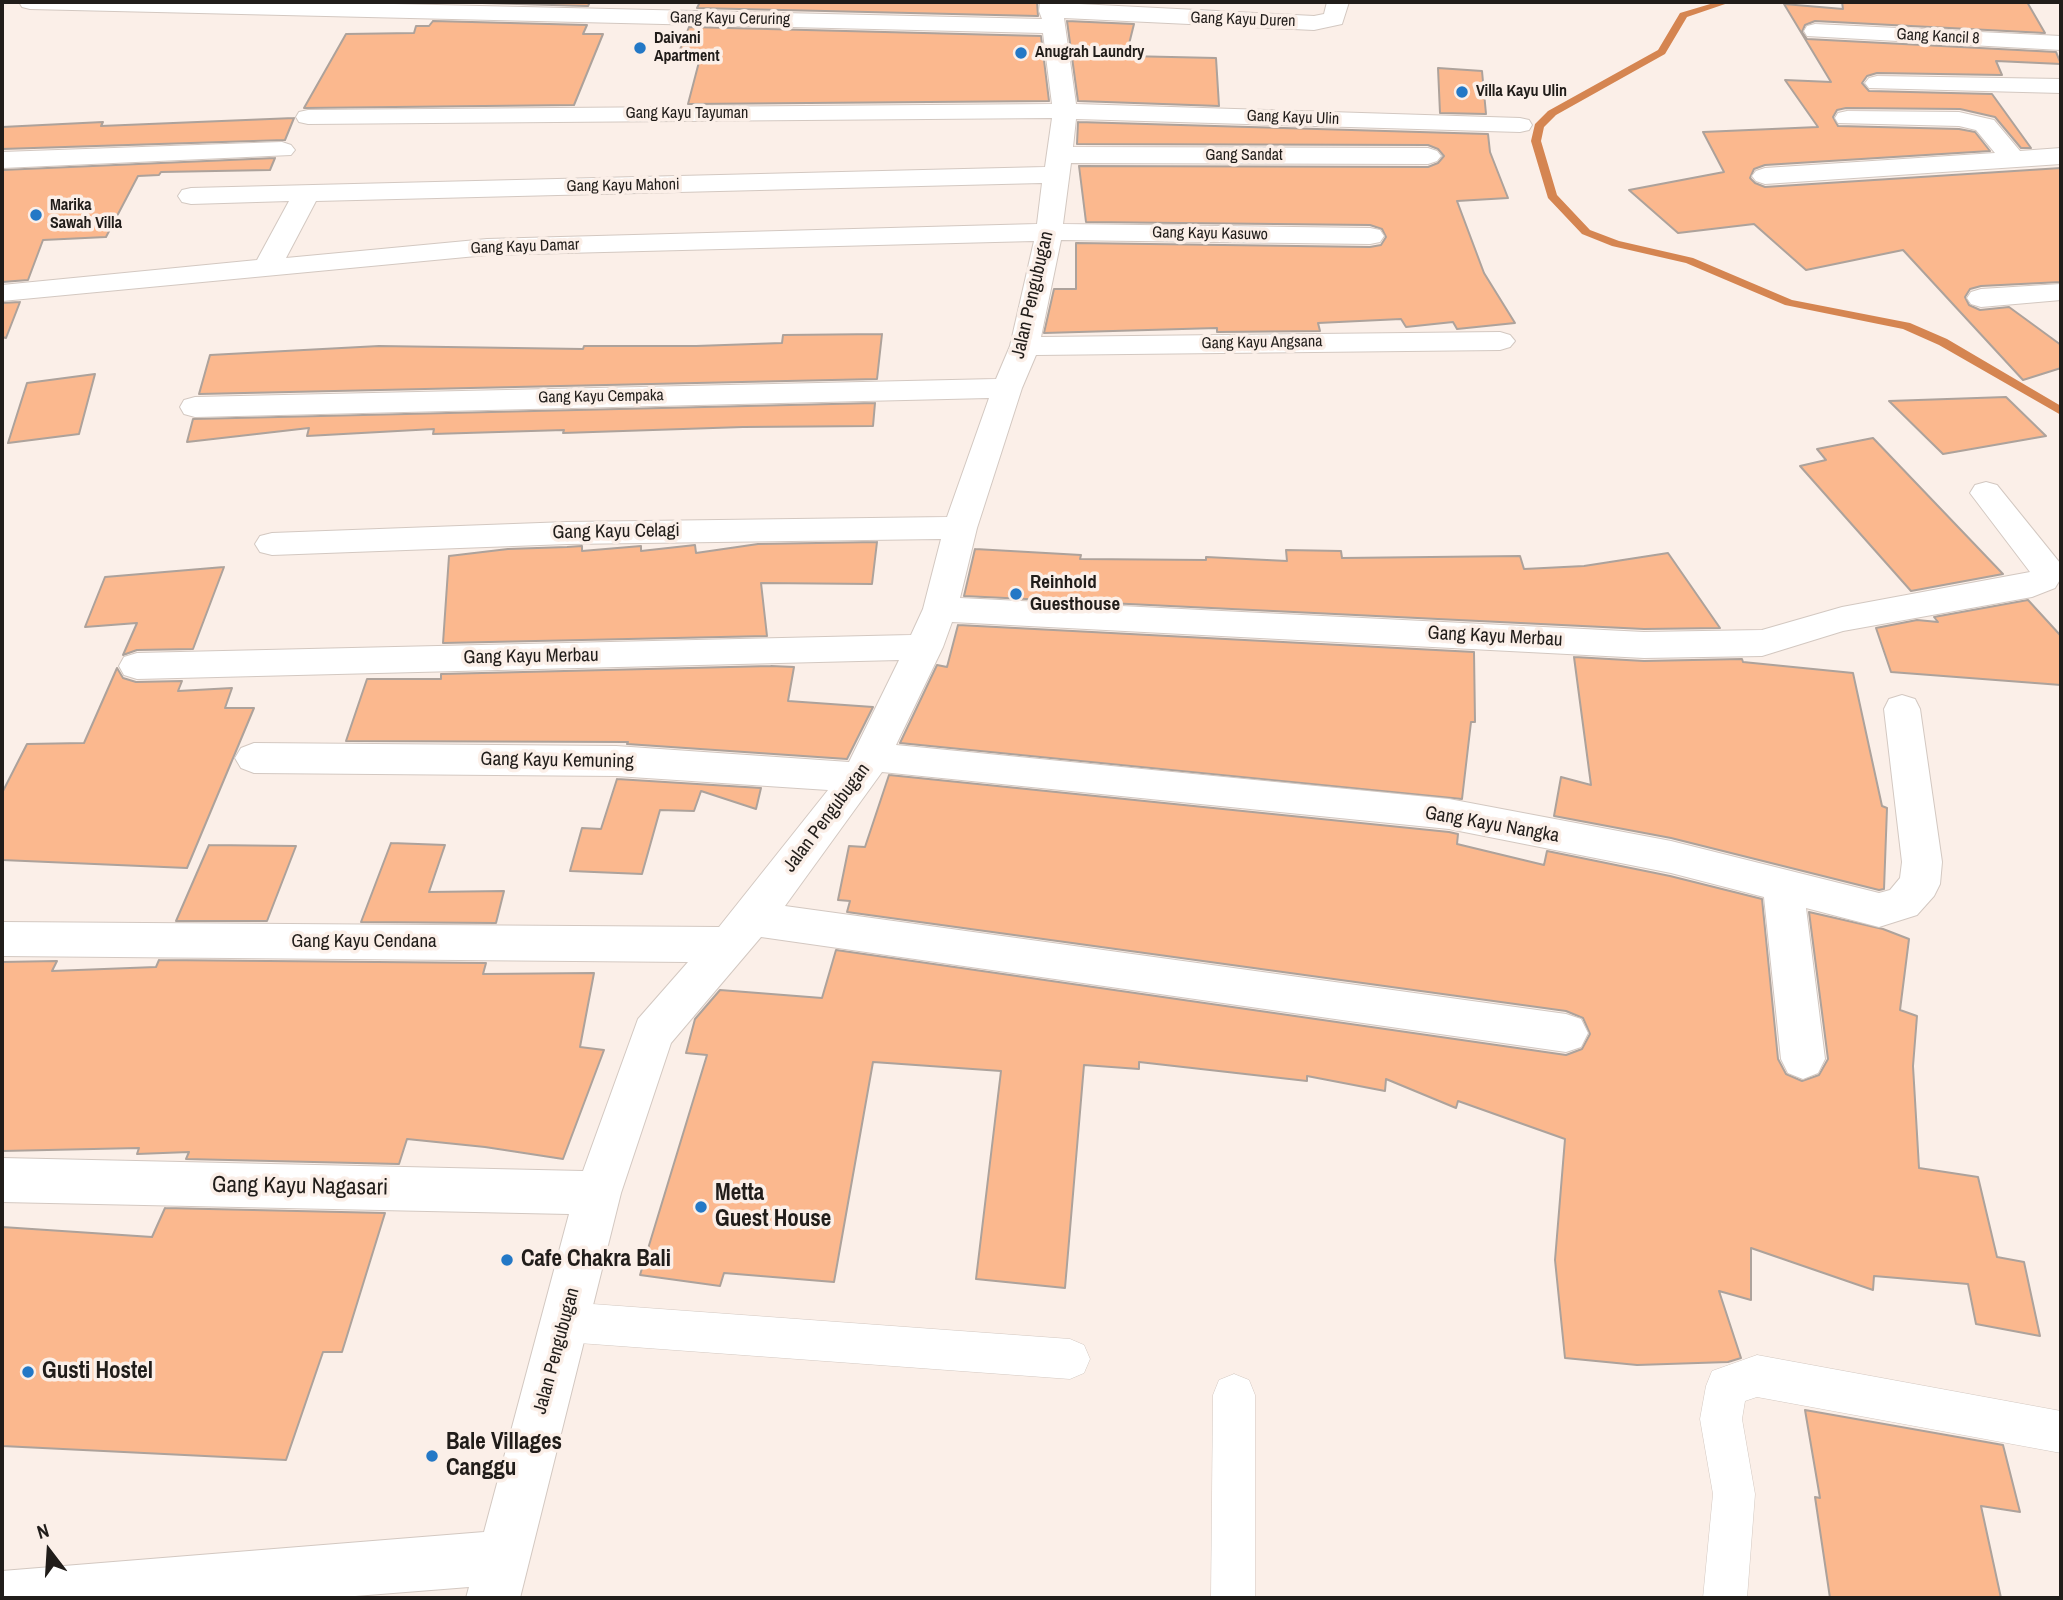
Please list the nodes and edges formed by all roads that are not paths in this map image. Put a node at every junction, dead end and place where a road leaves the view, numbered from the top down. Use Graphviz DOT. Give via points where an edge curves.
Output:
graph roads {
  1 [pos="30,2"];
  2 [pos="1338,2"];
  3 [pos="1051,13"];
  4 [pos="1815,31"];
  5 [pos="2061,43"];
  6 [pos="1877,83"];
  7 [pos="2061,86"];
  8 [pos="1065,111"];
  9 [pos="308,117"];
  10 [pos="1847,118"];
  11 [pos="1520,125"];
  12 [pos="282,150"];
  13 [pos="1428,156"];
  14 [pos="2061,156"];
  15 [pos="2013,159"];
  16 [pos="2,160"];
  17 [pos="1057,165"];
  18 [pos="1765,176"];
  19 [pos="306,195"];
  20 [pos="191,196"];
  21 [pos="1049,232"];
  22 [pos="1370,236"];
  23 [pos="267,268"];
  24 [pos="2061,292"];
  25 [pos="2,293"];
  26 [pos="1980,298"];
  27 [pos="1500,341"];
  28 [pos="1025,346"];
  29 [pos="1007,388"];
  30 [pos="195,407"];
  31 [pos="1986,493"];
  32 [pos="960,528"];
  33 [pos="272,544"];
  34 [pos="940,609"];
  35 [pos="925,647"];
  36 [pos="136,666"];
  37 [pos="1902,709"];
  38 [pos="254,758"];
  39 [pos="866,767"];
  40 [pos="1783,887"];
  41 [pos="739,932"];
  42 [pos="2,939"];
  43 [pos="1566,1033"];
  44 [pos="1803,1059"];
  45 [pos="2,1180"];
  46 [pos="598,1193"];
  47 [pos="565,1322"];
  48 [pos="1070,1359"];
  49 [pos="1234,1395"];
  50 [pos="2061,1432"];
  51 [pos="498,1578"];
  52 [pos="2,1598"];
  53 [pos="1233,1598"];
  54 [pos="1725,1598"];
  1 -- 3 [label="street, Gang Kayu Ceruring"];
  2 -- 3 [label="street, Gang Kayu Duren" via="1334,19 1314,23"];
  3 -- 8 [label="street, Jalan Pengubugan"];
  4 -- 5 [label="street, Gang Kancil 8"];
  6 -- 7 [label="street"];
  8 -- 9 [label="street, Gang Kayu Tayuman"];
  8 -- 11 [label="street, Gang Kayu Ulin"];
  8 -- 17 [label="street, Jalan Pengubugan"];
  10 -- 15 [label="street" via="1959,119 1986,125"];
  12 -- 16 [label="street"];
  13 -- 17 [label="street, Gang Sandat"];
  14 -- 15 [label="street"];
  15 -- 18 [label="street"];
  17 -- 19 [label="street, Gang Kayu Mahoni"];
  17 -- 21 [label="street, Jalan Pengubugan"];
  19 -- 20 [label="street, Gang Kayu Mahoni"];
  19 -- 23 [label="street"];
  21 -- 22 [label="street, Gang Kayu Kasuwo"];
  21 -- 23 [label="street, Gang Kayu Damar" via="487,247"];
  21 -- 28 [label="street, Jalan Pengubugan"];
  23 -- 25 [label="street, Gang Kayu Damar"];
  24 -- 26 [label="street"];
  27 -- 28 [label="street, Gang Kayu Angsana"];
  28 -- 29 [label="street, Jalan Pengubugan"];
  29 -- 30 [label="street, Gang Kayu Cempaka"];
  29 -- 32 [label="street, Jalan Pengubugan"];
  31 -- 34 [label="street, Gang Kayu Merbau" via="2048,571 2043,580 1842,620 1762,643 1644,645"];
  32 -- 33 [label="street, Gang Kayu Celagi" via="567,533"];
  32 -- 34 [label="street, Jalan Pengubugan"];
  34 -- 35 [label="street, Jalan Pengubugan"];
  35 -- 36 [label="street, Gang Kayu Merbau"];
  35 -- 39 [label="street, Jalan Pengubugan"];
  37 -- 40 [label="street, Gang Kayu Nangka" via="1922,862 1920,884 1903,903 1879,910"];
  38 -- 39 [label="street, Gang Kayu Kemuning"];
  39 -- 40 [label="street, Gang Kayu Nangka" via="1449,814 1671,857"];
  39 -- 41 [label="street, Jalan Pengubugan"];
  40 -- 44 [label="street"];
  41 -- 42 [label="street, Gang Kayu Cendana"];
  41 -- 43 [label="street, Gang Kayu Cendana"];
  41 -- 46 [label="street, Jalan Pengubugan" via="653,1033"];
  45 -- 46 [label="street, Gang Kayu Nagasari"];
  46 -- 47 [label="street, Jalan Pengubugan"];
  47 -- 48 [label="lane"];
  47 -- 51 [label="street, Jalan Pengubugan"];
  49 -- 53 [label="lane"];
  50 -- 54 [label="lane" via="1757,1376 1727,1386 1721,1419 1734,1494"];
  51 -- 52 [label="street"];
}
